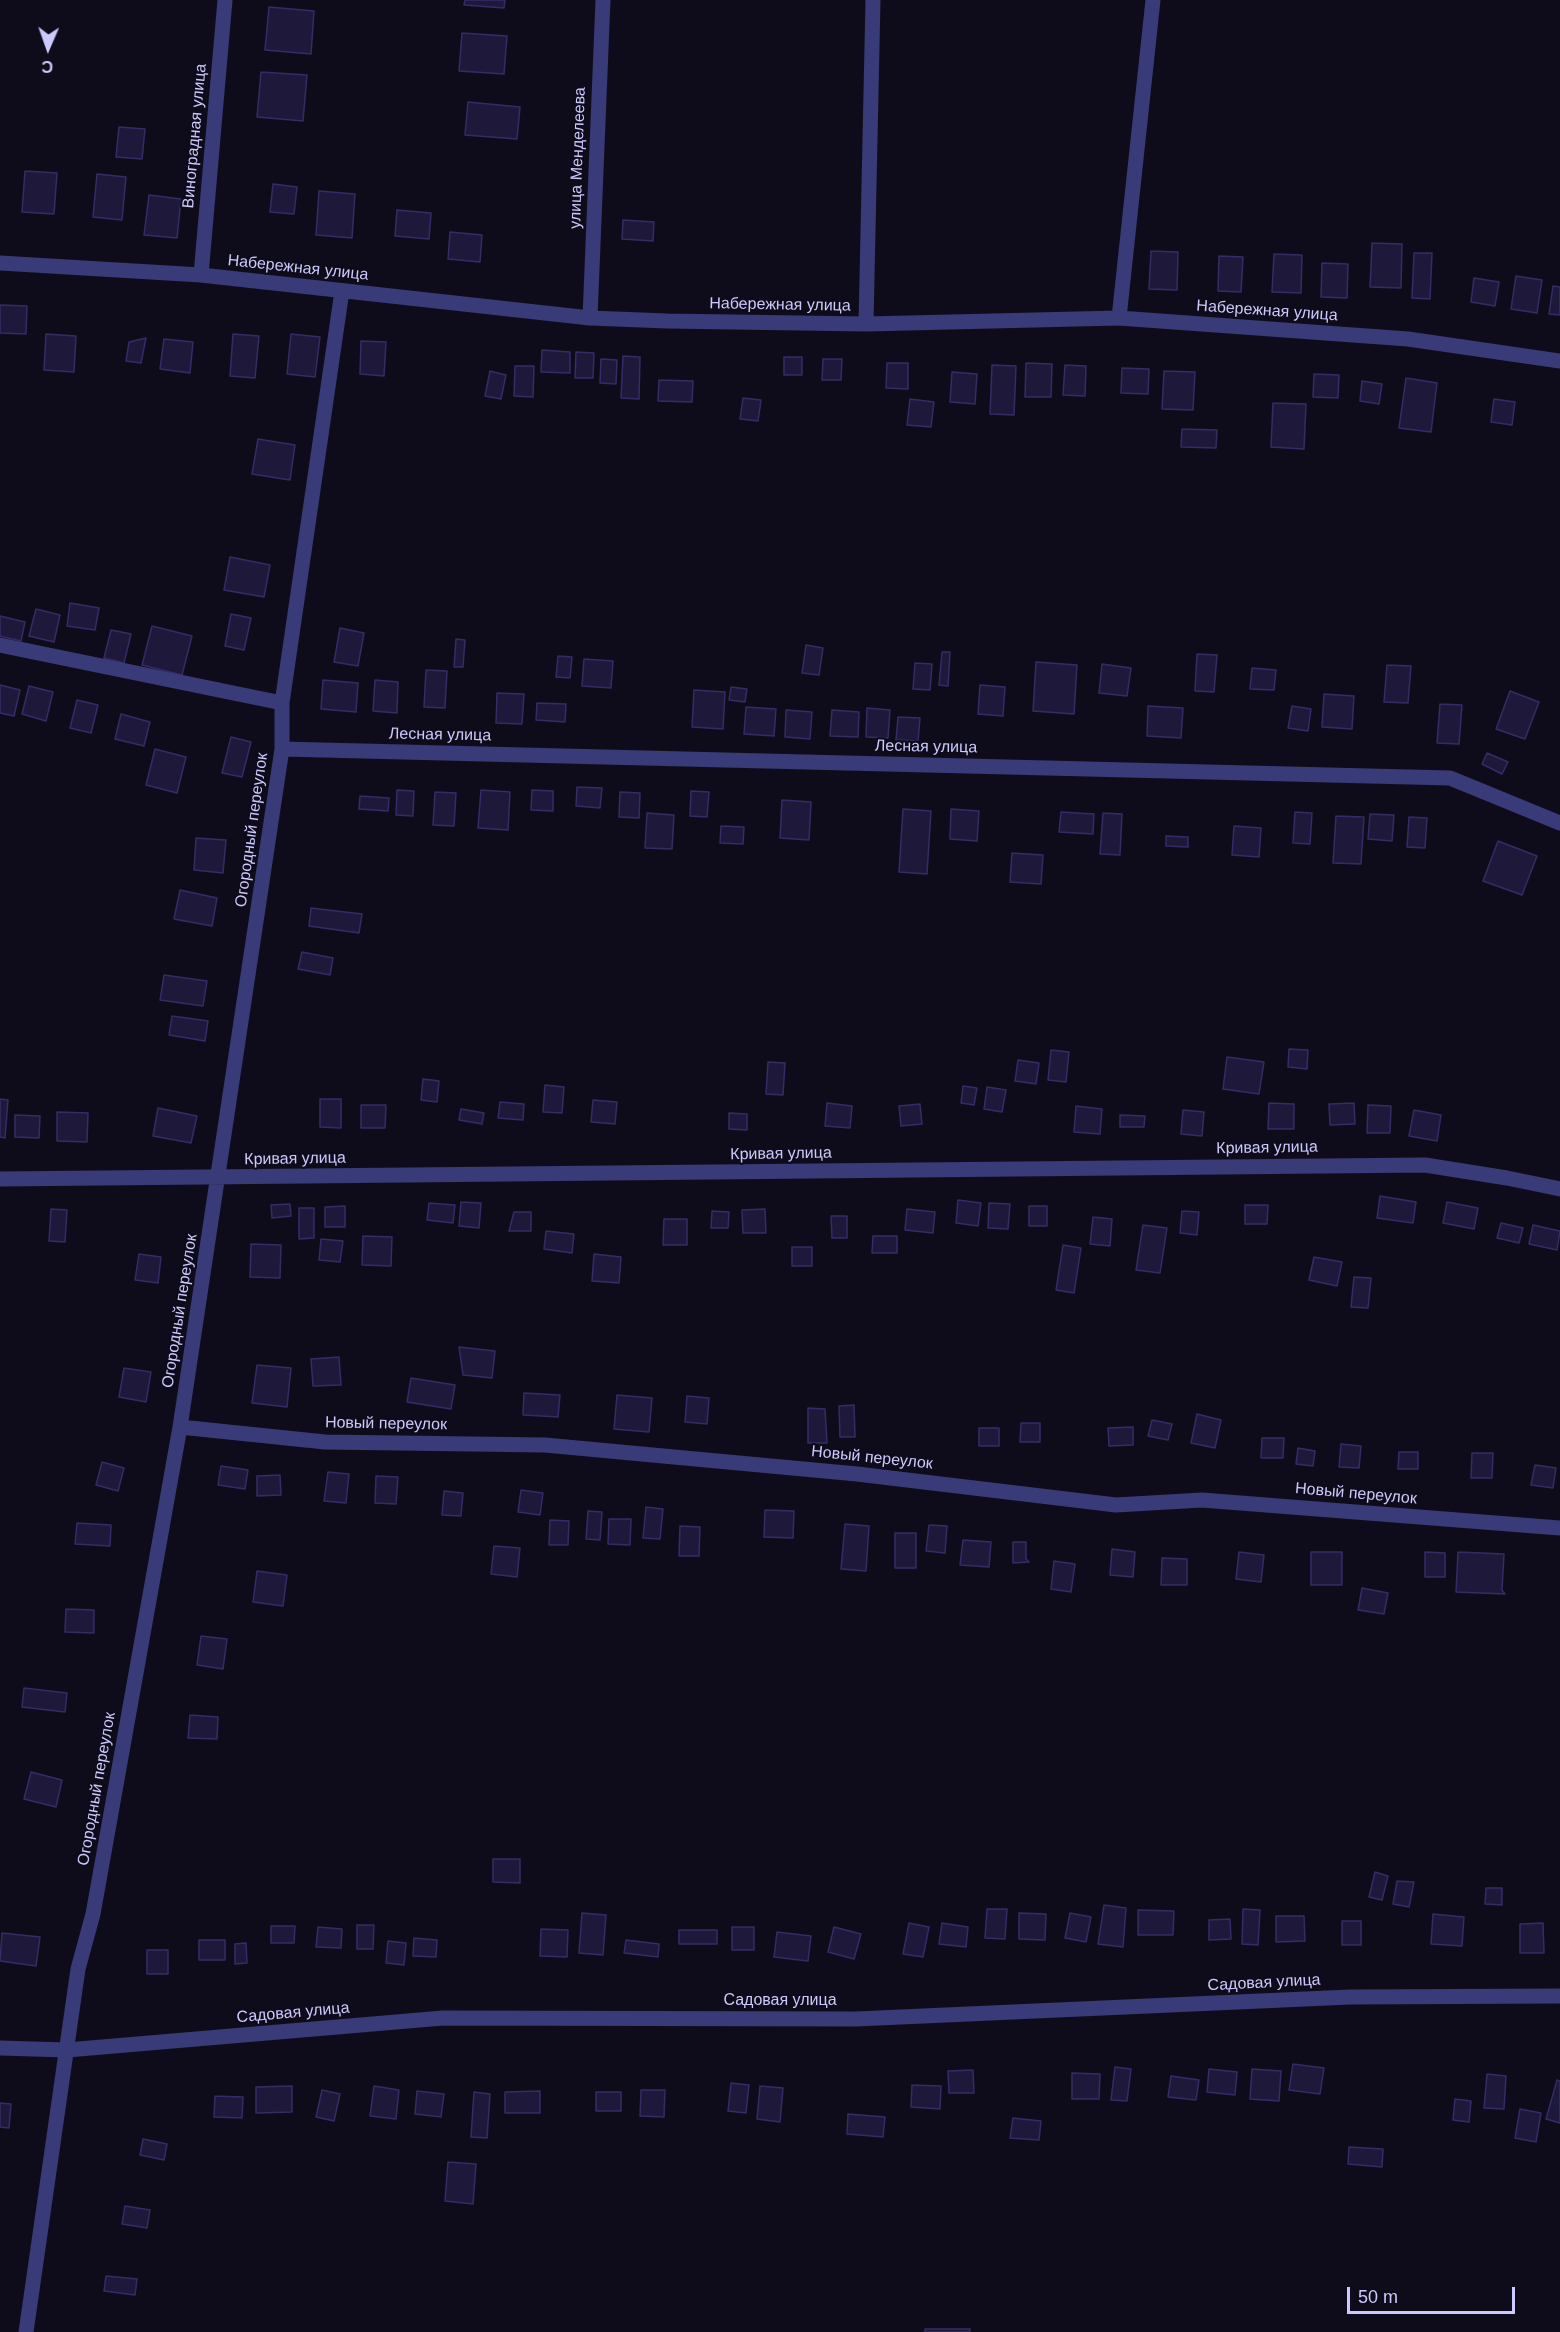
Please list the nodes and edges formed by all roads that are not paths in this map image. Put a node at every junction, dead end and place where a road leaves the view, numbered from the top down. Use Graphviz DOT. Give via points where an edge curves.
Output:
graph roads {
  1 [pos="225,0"];
  2 [pos="603,0"];
  3 [pos="873,0"];
  4 [pos="1153,0"];
  5 [pos="0,262"];
  6 [pos="201,275"];
  7 [pos="342,291"];
  8 [pos="590,318"];
  9 [pos="1119,318"];
  10 [pos="866,324"];
  11 [pos="1560,361"];
  12 [pos="0,645"];
  13 [pos="282,703"];
  14 [pos="282,749"];
  15 [pos="1560,824"];
  16 [pos="219,1178"];
  17 [pos="0,1179"];
  18 [pos="1560,1190"];
  19 [pos="180,1427"];
  20 [pos="1560,1528"];
  21 [pos="1560,1996"];
  22 [pos="0,2048"];
  23 [pos="67,2050"];
  24 [pos="26,2332"];
  1 -- 6 [label="street, Виноградная улица"];
  2 -- 8 [label="street, улица Менделеева"];
  3 -- 10 [label="street"];
  4 -- 9 [label="street"];
  5 -- 6 [label="street, Набережная улица"];
  6 -- 7 [label="street, Набережная улица"];
  7 -- 8 [label="street, Набережная улица"];
  7 -- 13 [label="street, Огородный переулок"];
  8 -- 10 [label="street, Набережная улица"];
  9 -- 10 [label="street, Набережная улица"];
  9 -- 11 [label="street, Набережная улица" via="1408,339"];
  12 -- 13 [label="street"];
  13 -- 14 [label="street, Огородный переулок"];
  14 -- 15 [label="street, Лесная улица" via="1450,778"];
  14 -- 16 [label="street, Огородный переулок"];
  16 -- 17 [label="street, Кривая улица"];
  16 -- 18 [label="street, Кривая улица" via="1425,1165"];
  16 -- 19 [label="street, Огородный переулок"];
  19 -- 20 [label="street, Новый переулок" via="325,1442 545,1445 857,1474 1116,1504 1202,1500"];
  19 -- 23 [label="street, Огородный переулок" via="93,1914 78,1969"];
  21 -- 23 [label="street, Садовая улица" via="1350,1997 856,2019 443,2018"];
  22 -- 23 [label="street, Садовая улица"];
  23 -- 24 [label="street, Огородный переулок"];
}
